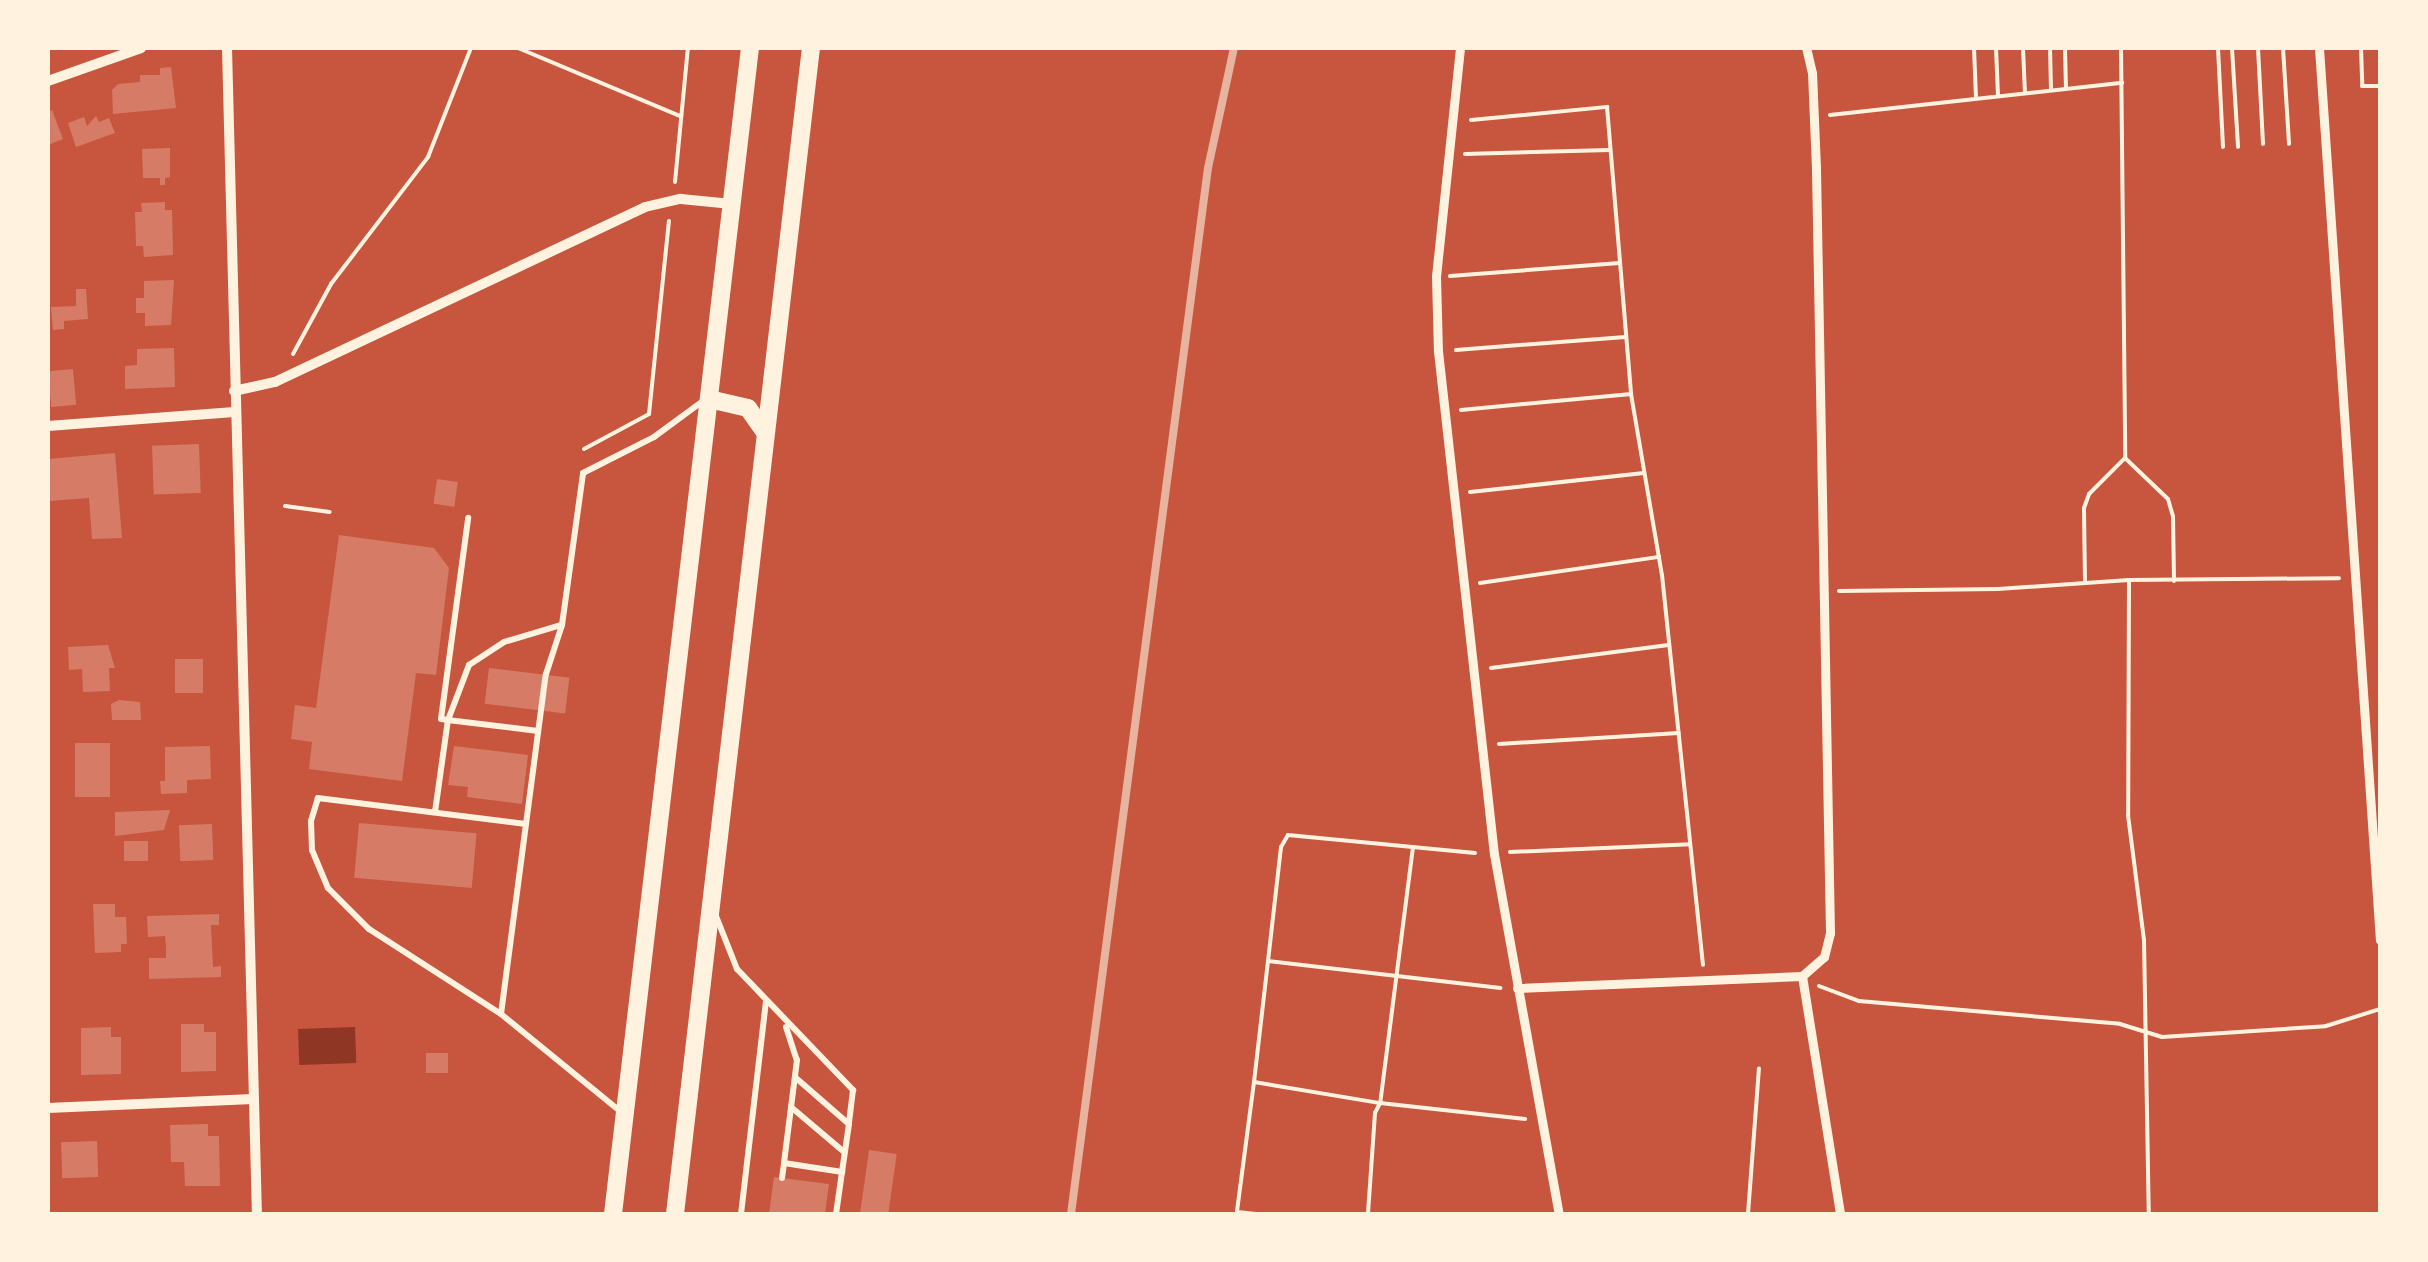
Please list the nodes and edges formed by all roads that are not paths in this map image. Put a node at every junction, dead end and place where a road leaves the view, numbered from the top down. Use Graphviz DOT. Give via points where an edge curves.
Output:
graph roads {
  1 [pos="141,48"];
  2 [pos="227,48"];
  3 [pos="750,48"];
  4 [pos="812,48"];
  5 [pos="1460,48"];
  6 [pos="1806,48"];
  7 [pos="2318,48"];
  8 [pos="48,81"];
  9 [pos="732,204"];
  10 [pos="234,390"];
  11 [pos="709,398"];
  12 [pos="234,412"];
  13 [pos="48,426"];
  14 [pos="766,437"];
  15 [pos="468,518"];
  16 [pos="562,625"];
  17 [pos="448,720"];
  18 [pos="538,731"];
  19 [pos="435,812"];
  20 [pos="526,824"];
  21 [pos="713,890"];
  22 [pos="2380,940"];
  23 [pos="1802,976"];
  24 [pos="1517,988"];
  25 [pos="766,1002"];
  26 [pos="501,1014"];
  27 [pos="783,1022"];
  28 [pos="796,1078"];
  29 [pos="253,1099"];
  30 [pos="791,1107"];
  31 [pos="48,1108"];
  32 [pos="848,1124"];
  33 [pos="623,1128"];
  34 [pos="845,1153"];
  35 [pos="784,1163"];
  36 [pos="842,1172"];
  37 [pos="782,1178"];
  38 [pos="257,1214"];
  39 [pos="613,1214"];
  40 [pos="675,1214"];
  41 [pos="740,1214"];
  42 [pos="836,1214"];
  43 [pos="1559,1214"];
  44 [pos="1840,1214"];
  1 -- 8 [label="street"];
  2 -- 10 [label="street"];
  3 -- 9 [label="main road"];
  4 -- 14 [label="main road"];
  5 -- 24 [label="street" via="1436,276 1438,351 1494,854"];
  6 -- 23 [label="street" via="1815,116 1830,933 1819,966"];
  7 -- 22 [label="street"];
  9 -- 10 [label="street" via="672,200 645,208 275,382"];
  9 -- 11 [label="main road"];
  10 -- 12 [label="street"];
  11 -- 14 [label="main road" via="748,408"];
  11 -- 16 [label="lane" via="654,437 583,473"];
  11 -- 33 [label="main road"];
  12 -- 13 [label="street"];
  12 -- 29 [label="street"];
  14 -- 21 [label="main road"];
  15 -- 17 [label="lane" via="441,719"];
  16 -- 17 [label="lane" via="504,642 470,665"];
  16 -- 18 [label="lane"];
  17 -- 18 [label="lane"];
  17 -- 19 [label="lane"];
  18 -- 20 [label="lane"];
  19 -- 20 [label="lane"];
  19 -- 26 [label="lane" via="318,798 311,821 314,859 343,906 386,943"];
  20 -- 26 [label="lane"];
  21 -- 25 [label="lane" via="730,959"];
  21 -- 40 [label="main road"];
  23 -- 24 [label="street"];
  23 -- 44 [label="street"];
  24 -- 43 [label="street"];
  25 -- 27 [label="lane"];
  25 -- 41 [label="lane"];
  26 -- 33 [label="lane" via="618,1105"];
  27 -- 28 [label="lane" via="797,1060"];
  27 -- 32 [label="lane" via="853,1090"];
  28 -- 30 [label="lane"];
  28 -- 32 [label="lane"];
  29 -- 31 [label="street"];
  29 -- 38 [label="street"];
  30 -- 34 [label="lane"];
  30 -- 35 [label="lane"];
  32 -- 34 [label="lane"];
  33 -- 39 [label="main road"];
  34 -- 36 [label="lane"];
  35 -- 36 [label="lane"];
  35 -- 37 [label="lane"];
  36 -- 42 [label="lane"];
}
